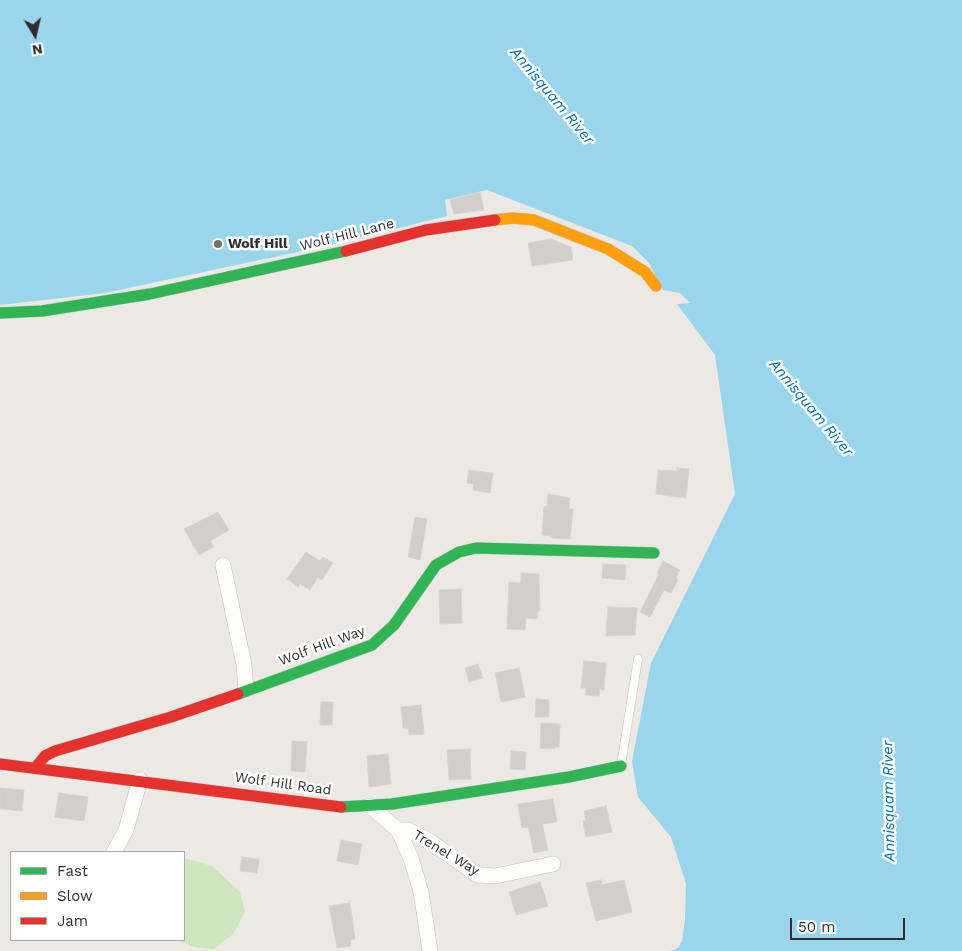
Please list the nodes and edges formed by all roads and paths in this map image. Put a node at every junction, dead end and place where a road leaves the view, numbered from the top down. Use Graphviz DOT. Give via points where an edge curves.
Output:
graph roads {
  1 [pos="656,286"];
  2 [pos="0,313"];
  3 [pos="654,553"];
  4 [pos="223,565"];
  5 [pos="638,659"];
  6 [pos="246,689"];
  7 [pos="0,764"];
  8 [pos="621,766"];
  9 [pos="36,767"];
  10 [pos="140,780"];
  11 [pos="370,806"];
  12 [pos="398,830"];
  13 [pos="115,851"];
  14 [pos="553,864"];
  15 [pos="430,951"];
  1 -- 2 [label="street, Wolf Hill Lane" via="644,272 608,249 534,220 513,218 426,230 311,260 150,294 42,311"];
  3 -- 6 [label="street, Wolf Hill Way" via="484,548 459,552 436,565 379,641 359,651"];
  4 -- 6 [label="street"];
  5 -- 8 [label="lane"];
  6 -- 9 [label="street, Wolf Hill Way" via="171,717 55,752 45,756"];
  7 -- 9 [label="street, Wolf Hill Road"];
  8 -- 11 [label="street, Wolf Hill Road" via="569,777"];
  9 -- 10 [label="street, Wolf Hill Road"];
  10 -- 11 [label="street, Wolf Hill Road" via="321,806"];
  10 -- 13 [label="street" via="126,830"];
  11 -- 12 [label="street"];
  12 -- 14 [label="street, Trenel Way" via="408,830 432,842 478,875 494,876"];
  12 -- 15 [label="street" via="417,875"];
}
